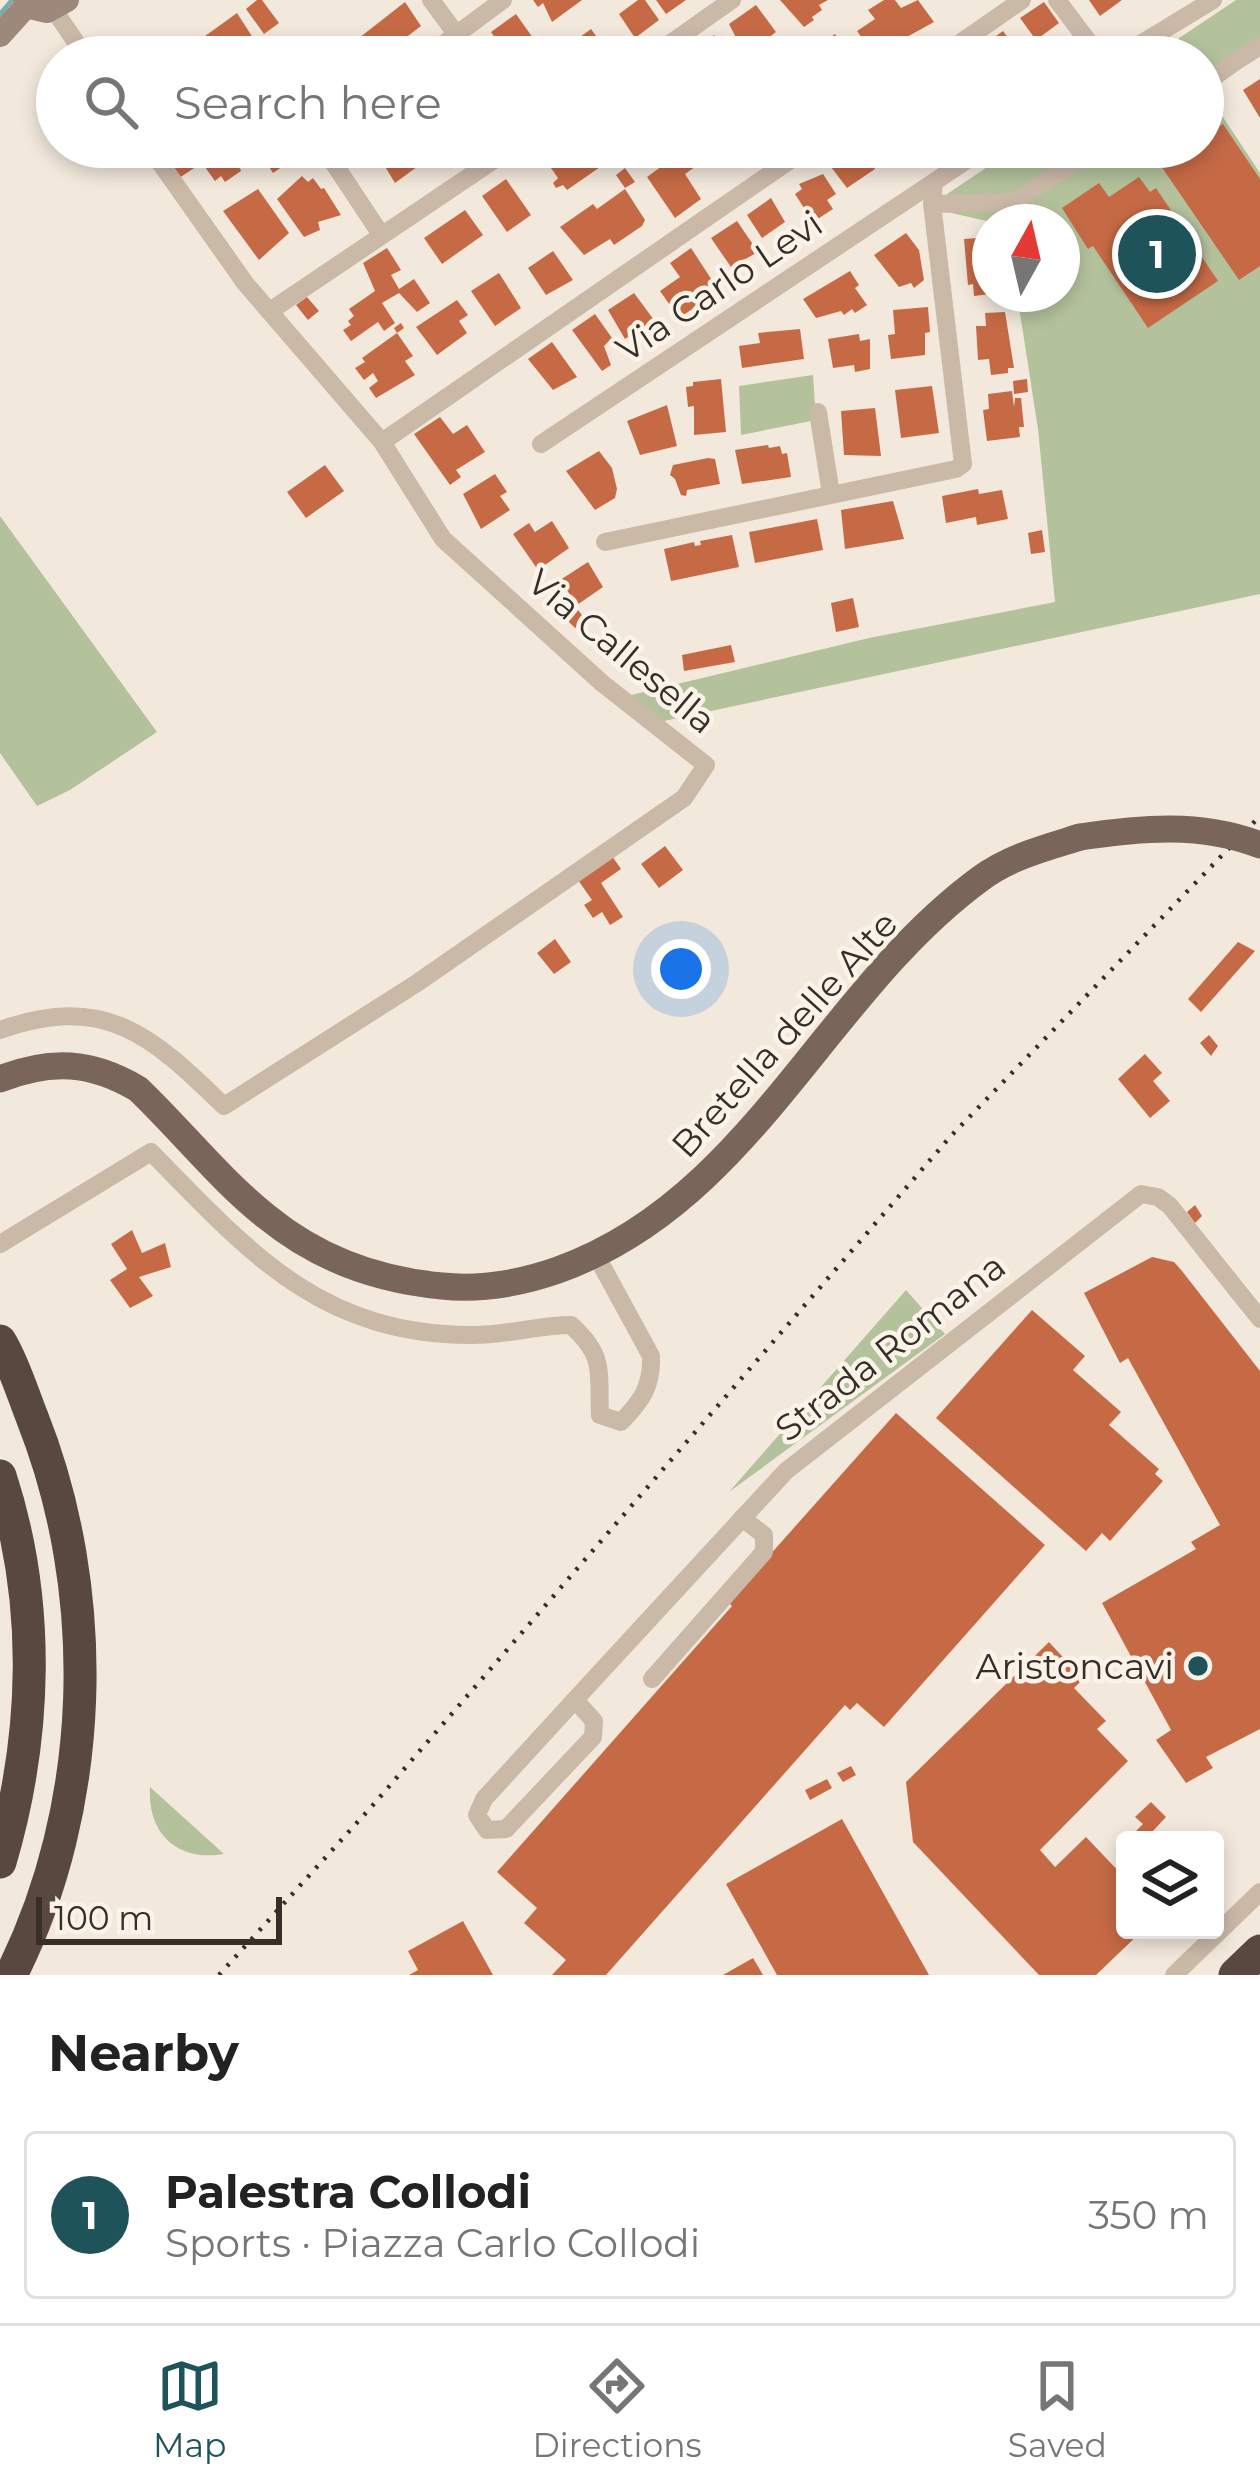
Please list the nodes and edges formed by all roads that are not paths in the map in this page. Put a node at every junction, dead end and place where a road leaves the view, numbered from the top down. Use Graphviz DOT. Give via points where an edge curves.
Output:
graph roads {
  1 [pos="431,0"];
  2 [pos="503,0"];
  3 [pos="732,0"];
  4 [pos="1022,0"];
  5 [pos="1057,0"];
  6 [pos="1213,0"];
  7 [pos="26,2"];
  8 [pos="60,5"];
  9 [pos="0,35"];
  10 [pos="457,35"];
  11 [pos="76,36"];
  12 [pos="681,36"];
  13 [pos="970,36"];
  14 [pos="1084,36"];
  15 [pos="1154,36"];
  16 [pos="1260,46"];
  17 [pos="1224,69"];
  18 [pos="164,168"];
  19 [pos="336,168"];
  20 [pos="481,168"];
  21 [pos="779,168"];
  22 [pos="955,168"];
  23 [pos="1067,168"];
  24 [pos="934,182"];
  25 [pos="932,204"];
  26 [pos="380,233"];
  27 [pos="270,311"];
  28 [pos="818,412"];
  29 [pos="382,442"];
  30 [pos="541,444"];
  31 [pos="831,494"];
  32 [pos="604,542"];
  33 [pos="1260,845"];
  34 [pos="0,1030"];
  35 [pos="0,1079"];
  36 [pos="0,1244"];
  37 [pos="596,1255"];
  38 [pos="1260,1319"];
  39 [pos="0,1341"];
  40 [pos="0,1476"];
  41 [pos="742,1518"];
  42 [pos="652,1679"];
  43 [pos="574,1700"];
  44 [pos="0,1862"];
  45 [pos="1260,1892"];
  46 [pos="1260,1951"];
  47 [pos="11,1975"];
  48 [pos="1174,1975"];
  49 [pos="1234,1975"];
  1 -- 10 [label="street"];
  2 -- 10 [label="street"];
  3 -- 12 [label="street"];
  4 -- 13 [label="street"];
  5 -- 14 [label="street"];
  6 -- 15 [label="street"];
  7 -- 8 [label="main road" via="40,10"];
  7 -- 9 [label="main road"];
  8 -- 11 [label="street"];
  16 -- 17 [label="street"];
  18 -- 27 [label="street, Via Callesella"];
  19 -- 26 [label="street"];
  20 -- 26 [label="street"];
  21 -- 29 [label="street"];
  22 -- 24 [label="street, Via Carlo Levi"];
  23 -- 25 [label="street" via="1013,202"];
  24 -- 25 [label="street"];
  24 -- 30 [label="street, Via Carlo Levi"];
  25 -- 31 [label="street" via="962,464"];
  26 -- 27 [label="street"];
  27 -- 29 [label="street, Via Callesella"];
  28 -- 31 [label="street"];
  29 -- 34 [label="street, Via Callesella" via="443,539 706,765 698,780 529,907 224,1106 148,1039 116,1023 55,1015"];
  31 -- 32 [label="street"];
  33 -- 37 [label="main road, Bretella delle Alte, bridge" via="1145,828 1080,837 1003,864 953,901 847,1014 733,1152 686,1197"];
  35 -- 37 [label="main road, Bretella delle Alte" via="67,1063 115,1075 266,1216 325,1254 374,1273 460,1288 543,1275"];
  36 -- 37 [label="street" via="151,1152 270,1269 346,1311 474,1336 571,1325 601,1364 599,1415 621,1421 643,1400 651,1356"];
  38 -- 41 [label="street, Strada Romana" via="1171,1206 1141,1194 806,1453"];
  39 -- 47 [label="highway" via="66,1528 78,1637 78,1739 62,1844"];
  40 -- 44 [label="highway" via="24,1587 29,1680 20,1779"];
  41 -- 42 [label="street" via="764,1535 764,1552"];
  41 -- 43 [label="street, Strada Romana"];
  43 -- 43 [label="street, Strada Romana" via="484,1799 477,1815 487,1830 506,1829 593,1736 594,1721"];
  45 -- 48 [label="street"];
  46 -- 49 [label="highway"];
}
